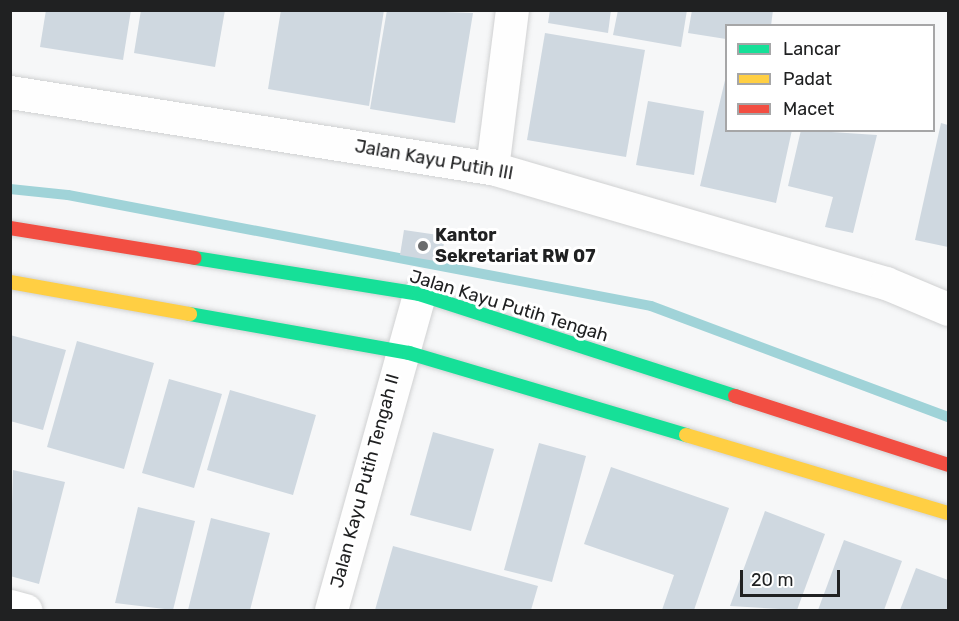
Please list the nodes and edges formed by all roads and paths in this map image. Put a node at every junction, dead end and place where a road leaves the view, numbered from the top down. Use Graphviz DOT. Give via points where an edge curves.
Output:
graph roads {
  1 [pos="512,10"];
  2 [pos="10,92"];
  3 [pos="492,168"];
  4 [pos="10,228"];
  5 [pos="10,282"];
  6 [pos="411,293"];
  7 [pos="948,309"];
  8 [pos="399,351"];
  9 [pos="948,465"];
  10 [pos="948,513"];
  11 [pos="10,606"];
  12 [pos="26,610"];
  13 [pos="332,610"];
  1 -- 3 [label="street"];
  2 -- 3 [label="street, Jalan Kayu Putih III"];
  3 -- 7 [label="street, Jalan Kayu Putih III" via="886,283"];
  4 -- 6 [label="street, Jalan Kayu Putih Tengah"];
  5 -- 8 [label="street"];
  6 -- 8 [label="street, Jalan Kayu Putih Tengah II" via="413,328"];
  6 -- 9 [label="street, Jalan Kayu Putih Tengah"];
  8 -- 10 [label="street"];
  8 -- 13 [label="street, Jalan Kayu Putih Tengah II"];
  11 -- 12 [label="street"];
}
